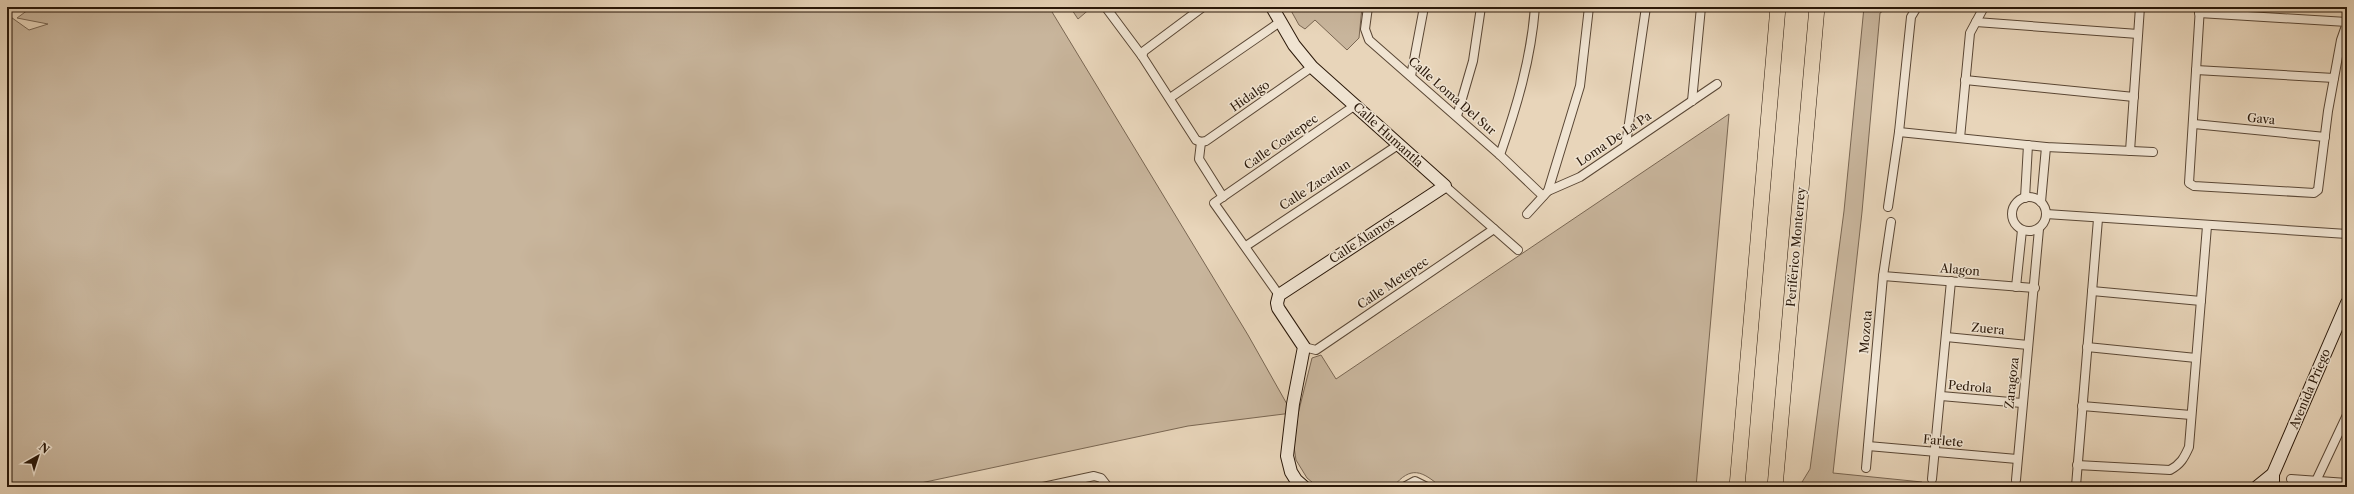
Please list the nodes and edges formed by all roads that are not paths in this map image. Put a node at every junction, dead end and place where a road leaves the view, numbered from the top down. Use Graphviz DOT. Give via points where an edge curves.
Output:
graph roads {
  1 [pos="1203,7"];
  2 [pos="1272,7"];
  3 [pos="1368,7"];
  4 [pos="1424,7"];
  5 [pos="1481,7"];
  6 [pos="1535,7"];
  7 [pos="1589,7"];
  8 [pos="1646,7"];
  9 [pos="1701,7"];
  10 [pos="1778,7"];
  11 [pos="1817,7"];
  12 [pos="1917,7"];
  13 [pos="1984,7"];
  14 [pos="2140,7"];
  15 [pos="1108,8"];
  16 [pos="2199,10"];
  17 [pos="1280,22"];
  18 [pos="1976,22"];
  19 [pos="2347,23"];
  20 [pos="2138,34"];
  21 [pos="1142,56"];
  22 [pos="1312,67"];
  23 [pos="2196,70"];
  24 [pos="1411,76"];
  25 [pos="2334,78"];
  26 [pos="1965,80"];
  27 [pos="1717,84"];
  28 [pos="2134,97"];
  29 [pos="1170,98"];
  30 [pos="1692,101"];
  31 [pos="1354,106"];
  32 [pos="1457,116"];
  33 [pos="2194,124"];
  34 [pos="1899,132"];
  35 [pos="2325,137"];
  36 [pos="1960,138"];
  37 [pos="1200,142"];
  38 [pos="1626,144"];
  39 [pos="1398,145"];
  40 [pos="2028,145"];
  41 [pos="2046,147"];
  42 [pos="2130,151"];
  43 [pos="2152,152"];
  44 [pos="1500,155"];
  45 [pos="1445,186"];
  46 [pos="1545,194"];
  47 [pos="1223,197"];
  48 [pos="2024,198"];
  49 [pos="2041,202"];
  50 [pos="1888,208"];
  51 [pos="1526,214"];
  52 [pos="2046,214"];
  53 [pos="2098,219"];
  54 [pos="1891,222"];
  55 [pos="2207,226"];
  56 [pos="2039,229"];
  57 [pos="1494,230"];
  58 [pos="2022,230"];
  59 [pos="2347,234"];
  60 [pos="1246,246"];
  61 [pos="1518,250"];
  62 [pos="1883,276"];
  63 [pos="1951,281"];
  64 [pos="2016,287"];
  65 [pos="2035,288"];
  66 [pos="2092,291"];
  67 [pos="1280,295"];
  68 [pos="2201,300"];
  69 [pos="2347,303"];
  70 [pos="1946,338"];
  71 [pos="2028,345"];
  72 [pos="1304,347"];
  73 [pos="2087,347"];
  74 [pos="2196,358"];
  75 [pos="1941,396"];
  76 [pos="2022,403"];
  77 [pos="2082,406"];
  78 [pos="2347,415"];
  79 [pos="2191,416"];
  80 [pos="2345,423"];
  81 [pos="1868,446"];
  82 [pos="1934,452"];
  83 [pos="2017,459"];
  84 [pos="2077,465"];
  85 [pos="1866,468"];
  86 [pos="2273,474"];
  87 [pos="1932,479"];
  88 [pos="2291,479"];
  89 [pos="2016,480"];
  90 [pos="2316,481"];
  91 [pos="2347,483"];
  92 [pos="2076,486"];
  93 [pos="1046,487"];
  94 [pos="1108,487"];
  95 [pos="1304,487"];
  96 [pos="1404,487"];
  97 [pos="1427,487"];
  98 [pos="1737,487"];
  99 [pos="1775,487"];
  100 [pos="2257,487"];
  101 [pos="2273,487"];
  1 -- 21 [label="street" via="1144,51"];
  2 -- 17 [label="street, Calle Humantla"];
  3 -- 24 [label="street, Calle Loma Del Sur" via="1365,28 1367,36"];
  4 -- 24 [label="street"];
  5 -- 32 [label="street" via="1473,61"];
  6 -- 44 [label="street" via="1528,61 1518,102"];
  7 -- 46 [label="street" via="1580,86"];
  8 -- 38 [label="street"];
  9 -- 30 [label="street"];
  10 -- 98 [label="highway"];
  11 -- 99 [label="highway, Periférico Monterrey"];
  12 -- 34 [label="street" via="1911,17"];
  13 -- 18 [label="street"];
  14 -- 20 [label="street"];
  15 -- 21 [label="street"];
  16 -- 19 [label="street"];
  16 -- 23 [label="street"];
  17 -- 22 [label="street, Calle Humantla"];
  17 -- 29 [label="street"];
  18 -- 20 [label="street"];
  18 -- 26 [label="street" via="1970,33"];
  19 -- 25 [label="street"];
  20 -- 28 [label="street"];
  21 -- 29 [label="street"];
  22 -- 31 [label="street, Calle Humantla"];
  22 -- 37 [label="street, Hidalgo" via="1206,141"];
  23 -- 25 [label="street"];
  23 -- 33 [label="street"];
  24 -- 32 [label="street, Calle Loma Del Sur"];
  25 -- 35 [label="street"];
  26 -- 28 [label="street"];
  26 -- 36 [label="street"];
  27 -- 30 [label="street, Loma De La Pa"];
  28 -- 42 [label="street"];
  29 -- 37 [label="street" via="1196,140"];
  30 -- 38 [label="street, Loma De La Pa"];
  31 -- 39 [label="street, Calle Humantla"];
  31 -- 47 [label="street, Calle Coatepec"];
  32 -- 44 [label="street, Calle Loma Del Sur"];
  33 -- 35 [label="street, Gava"];
  33 -- 35 [label="street" via="2189,183 2194,186 2314,193 2320,183"];
  34 -- 36 [label="street"];
  34 -- 50 [label="street"];
  36 -- 40 [label="street"];
  37 -- 47 [label="street" via="1199,159"];
  38 -- 46 [label="street, Loma De La Pa" via="1580,177"];
  39 -- 45 [label="street, Calle Humantla"];
  39 -- 60 [label="street, Calle Zacatlan"];
  40 -- 41 [label="street"];
  40 -- 48 [label="street"];
  41 -- 42 [label="street"];
  41 -- 49 [label="street"];
  42 -- 43 [label="street"];
  44 -- 46 [label="street, Calle Loma Del Sur"];
  45 -- 57 [label="street, Calle Humantla"];
  45 -- 67 [label="street, Calle Álamos"];
  46 -- 51 [label="street, Loma De La Pa"];
  47 -- 60 [label="street" via="1214,203"];
  48 -- 49 [label="street" via="2030,197"];
  48 -- 58 [label="street" via="2013,210 2014,222"];
  49 -- 52 [label="street"];
  52 -- 53 [label="street"];
  52 -- 56 [label="street"];
  53 -- 55 [label="street"];
  53 -- 66 [label="street"];
  54 -- 62 [label="street, Mozota"];
  55 -- 59 [label="street"];
  55 -- 68 [label="street"];
  56 -- 58 [label="street"];
  56 -- 65 [label="street, Zaragoza"];
  57 -- 61 [label="street, Calle Humantla"];
  57 -- 72 [label="street, Calle Metepec" via="1316,350"];
  58 -- 64 [label="street"];
  60 -- 67 [label="street"];
  62 -- 63 [label="street, Alagon"];
  62 -- 81 [label="street, Mozota"];
  63 -- 64 [label="street, Alagon"];
  63 -- 70 [label="street"];
  64 -- 65 [label="street, Alagon"];
  65 -- 71 [label="street, Zaragoza"];
  66 -- 68 [label="street"];
  66 -- 73 [label="street"];
  67 -- 72 [label="street" via="1278,308"];
  68 -- 74 [label="street"];
  69 -- 86 [label="street, Avenida Priego"];
  70 -- 71 [label="street, Zuera"];
  70 -- 75 [label="street"];
  71 -- 76 [label="street, Zaragoza"];
  72 -- 95 [label="street" via="1293,404 1287,456 1291,472"];
  73 -- 74 [label="street"];
  73 -- 77 [label="street"];
  74 -- 79 [label="street"];
  75 -- 76 [label="street, Pedrola"];
  75 -- 82 [label="street"];
  76 -- 83 [label="street, Zaragoza"];
  77 -- 79 [label="street"];
  77 -- 84 [label="street"];
  78 -- 80 [label="street"];
  79 -- 84 [label="street" via="2189,447 2180,465 2170,470"];
  80 -- 90 [label="street"];
  81 -- 82 [label="street, Farlete"];
  81 -- 85 [label="street, Mozota"];
  82 -- 83 [label="street, Farlete"];
  82 -- 87 [label="street"];
  83 -- 89 [label="street, Zaragoza"];
  84 -- 92 [label="street"];
  86 -- 100 [label="street, Avenida Priego"];
  86 -- 101 [label="street, Avenida Priego"];
  88 -- 90 [label="street"];
  90 -- 91 [label="street"];
  93 -- 94 [label="street" via="1098,476"];
  96 -- 97 [label="street" via="1416,481"];
}
